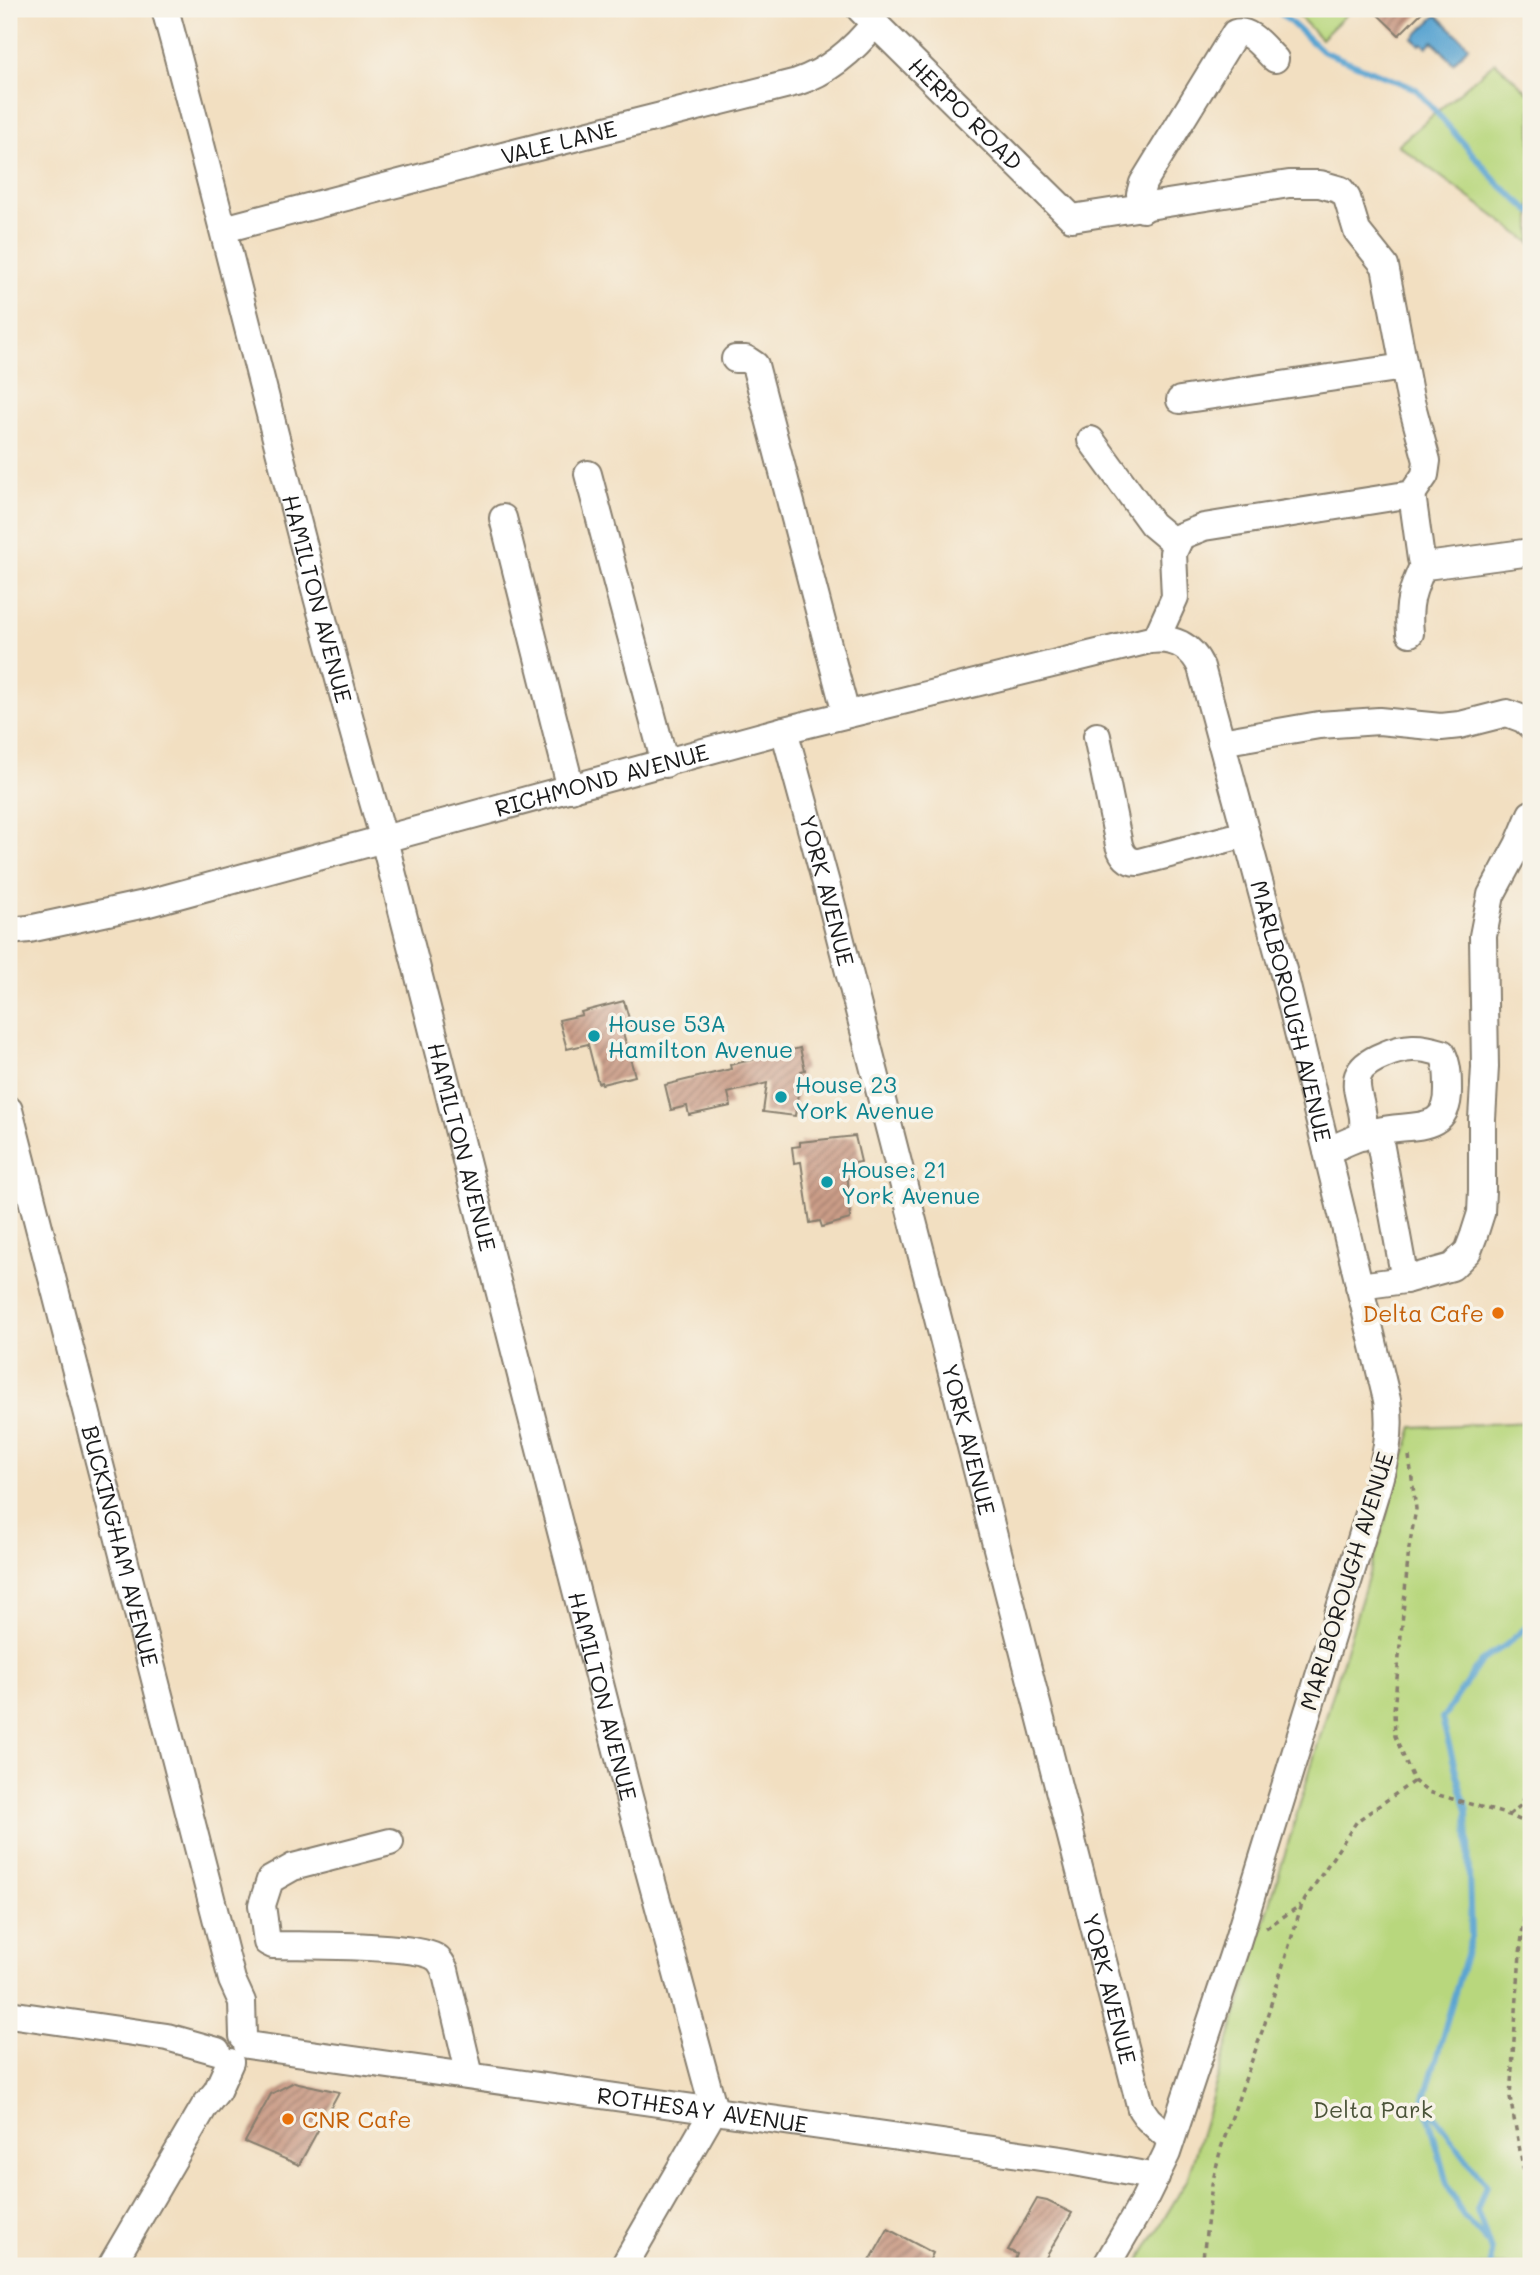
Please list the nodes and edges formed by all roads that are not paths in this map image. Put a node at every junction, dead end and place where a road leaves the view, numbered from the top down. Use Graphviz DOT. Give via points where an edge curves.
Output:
graph roads {
  1 [pos="165,9"];
  2 [pos="867,16"];
  3 [pos="1275,59"];
  4 [pos="1143,209"];
  5 [pos="224,229"];
  6 [pos="735,359"];
  7 [pos="1404,367"];
  8 [pos="1180,400"];
  9 [pos="1091,440"];
  10 [pos="588,474"];
  11 [pos="1412,494"];
  12 [pos="503,518"];
  13 [pos="1176,544"];
  14 [pos="1531,552"];
  15 [pos="1424,564"];
  16 [pos="1410,633"];
  17 [pos="1166,640"];
  18 [pos="846,715"];
  19 [pos="1531,726"];
  20 [pos="784,730"];
  21 [pos="1097,736"];
  22 [pos="1221,741"];
  23 [pos="665,764"];
  24 [pos="571,789"];
  25 [pos="1531,814"];
  26 [pos="1246,834"];
  27 [pos="384,840"];
  28 [pos="16,934"];
  29 [pos="9,1110"];
  30 [pos="1326,1151"];
  31 [pos="1405,1280"];
  32 [pos="1359,1286"];
  33 [pos="390,1842"];
  34 [pos="9,2014"];
  35 [pos="229,2045"];
  36 [pos="470,2076"];
  37 [pos="714,2109"];
  38 [pos="1171,2140"];
  39 [pos="1156,2176"];
  40 [pos="111,2266"];
  41 [pos="624,2266"];
  42 [pos="1106,2266"];
  1 -- 5 [label="street, HAMILTON AVENUE"];
  2 -- 4 [label="street, HERPO ROAD" via="1072,218"];
  2 -- 5 [label="street, VALE LANE" via="861,42 830,67 776,89"];
  3 -- 4 [label="street" via="1247,33 1233,35 1143,184"];
  4 -- 7 [label="street" via="1289,184 1320,184 1341,190 1348,198 1357,231 1385,266"];
  5 -- 27 [label="street, HAMILTON AVENUE" via="341,693"];
  6 -- 18 [label="street" via="755,365"];
  7 -- 8 [label="street"];
  7 -- 11 [label="street" via="1427,461 1425,475"];
  9 -- 13 [label="street" via="1152,524"];
  10 -- 23 [label="street"];
  11 -- 13 [label="street" via="1204,527 1181,536"];
  11 -- 15 [label="street"];
  12 -- 24 [label="street"];
  13 -- 17 [label="street" via="1172,561 1175,597"];
  14 -- 15 [label="street"];
  15 -- 16 [label="street" via="1410,594"];
  17 -- 18 [label="street, RICHMOND AVENUE"];
  17 -- 22 [label="street, MARLBOROUGH AVENUE" via="1194,654"];
  18 -- 20 [label="street, RICHMOND AVENUE"];
  19 -- 22 [label="street" via="1507,713 1441,727 1379,721 1319,725"];
  20 -- 23 [label="street, RICHMOND AVENUE"];
  20 -- 38 [label="street, YORK AVENUE" via="1141,2109"];
  21 -- 26 [label="street" via="1119,845 1128,860 1139,862"];
  22 -- 26 [label="street, MARLBOROUGH AVENUE"];
  23 -- 24 [label="street, RICHMOND AVENUE"];
  24 -- 27 [label="street, RICHMOND AVENUE"];
  25 -- 31 [label="street" via="1491,895 1483,936 1481,1213 1461,1260 1439,1272"];
  26 -- 30 [label="street, MARLBOROUGH AVENUE"];
  27 -- 28 [label="street, RICHMOND AVENUE"];
  27 -- 37 [label="street, HAMILTON AVENUE" via="629,1797"];
  29 -- 35 [label="street, BUCKINGHAM AVENUE" via="232,1980"];
  30 -- 31 [label="street" via="1370,1134"];
  30 -- 32 [label="street, MARLBOROUGH AVENUE"];
  31 -- 32 [label="street"];
  32 -- 38 [label="street, MARLBOROUGH AVENUE" via="1389,1417 1387,1449 1235,1949"];
  33 -- 36 [label="street" via="293,1867 270,1880 262,1905 267,1942 408,1950 434,1956 445,1970"];
  34 -- 35 [label="street, ROTHESAY AVENUE" via="167,2037 188,2033"];
  35 -- 36 [label="street, ROTHESAY AVENUE"];
  35 -- 40 [label="street, BUCKINGHAM AVENUE" via="217,2091"];
  36 -- 37 [label="street, ROTHESAY AVENUE"];
  37 -- 39 [label="street, ROTHESAY AVENUE"];
  37 -- 41 [label="street"];
  38 -- 39 [label="street, MARLBOROUGH AVENUE"];
  39 -- 42 [label="street, MARLBOROUGH AVENUE"];
}
